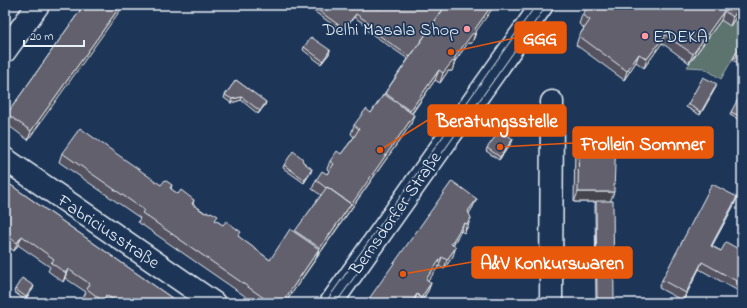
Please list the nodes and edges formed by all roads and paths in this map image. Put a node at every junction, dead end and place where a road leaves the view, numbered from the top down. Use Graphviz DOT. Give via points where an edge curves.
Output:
graph roads {
  1 [pos="38,5"];
  2 [pos="542,5"];
  3 [pos="11,29"];
  4 [pos="5,51"];
  5 [pos="552,102"];
  6 [pos="5,159"];
  7 [pos="214,303"];
  8 [pos="331,303"];
  9 [pos="551,303"];
  1 -- 3 [label="street"];
  2 -- 8 [label="street, Bernsdorfer Straße"];
  3 -- 4 [label="street"];
  5 -- 9 [label="street"];
  6 -- 7 [label="street, Fabriciusstraße"];
}
